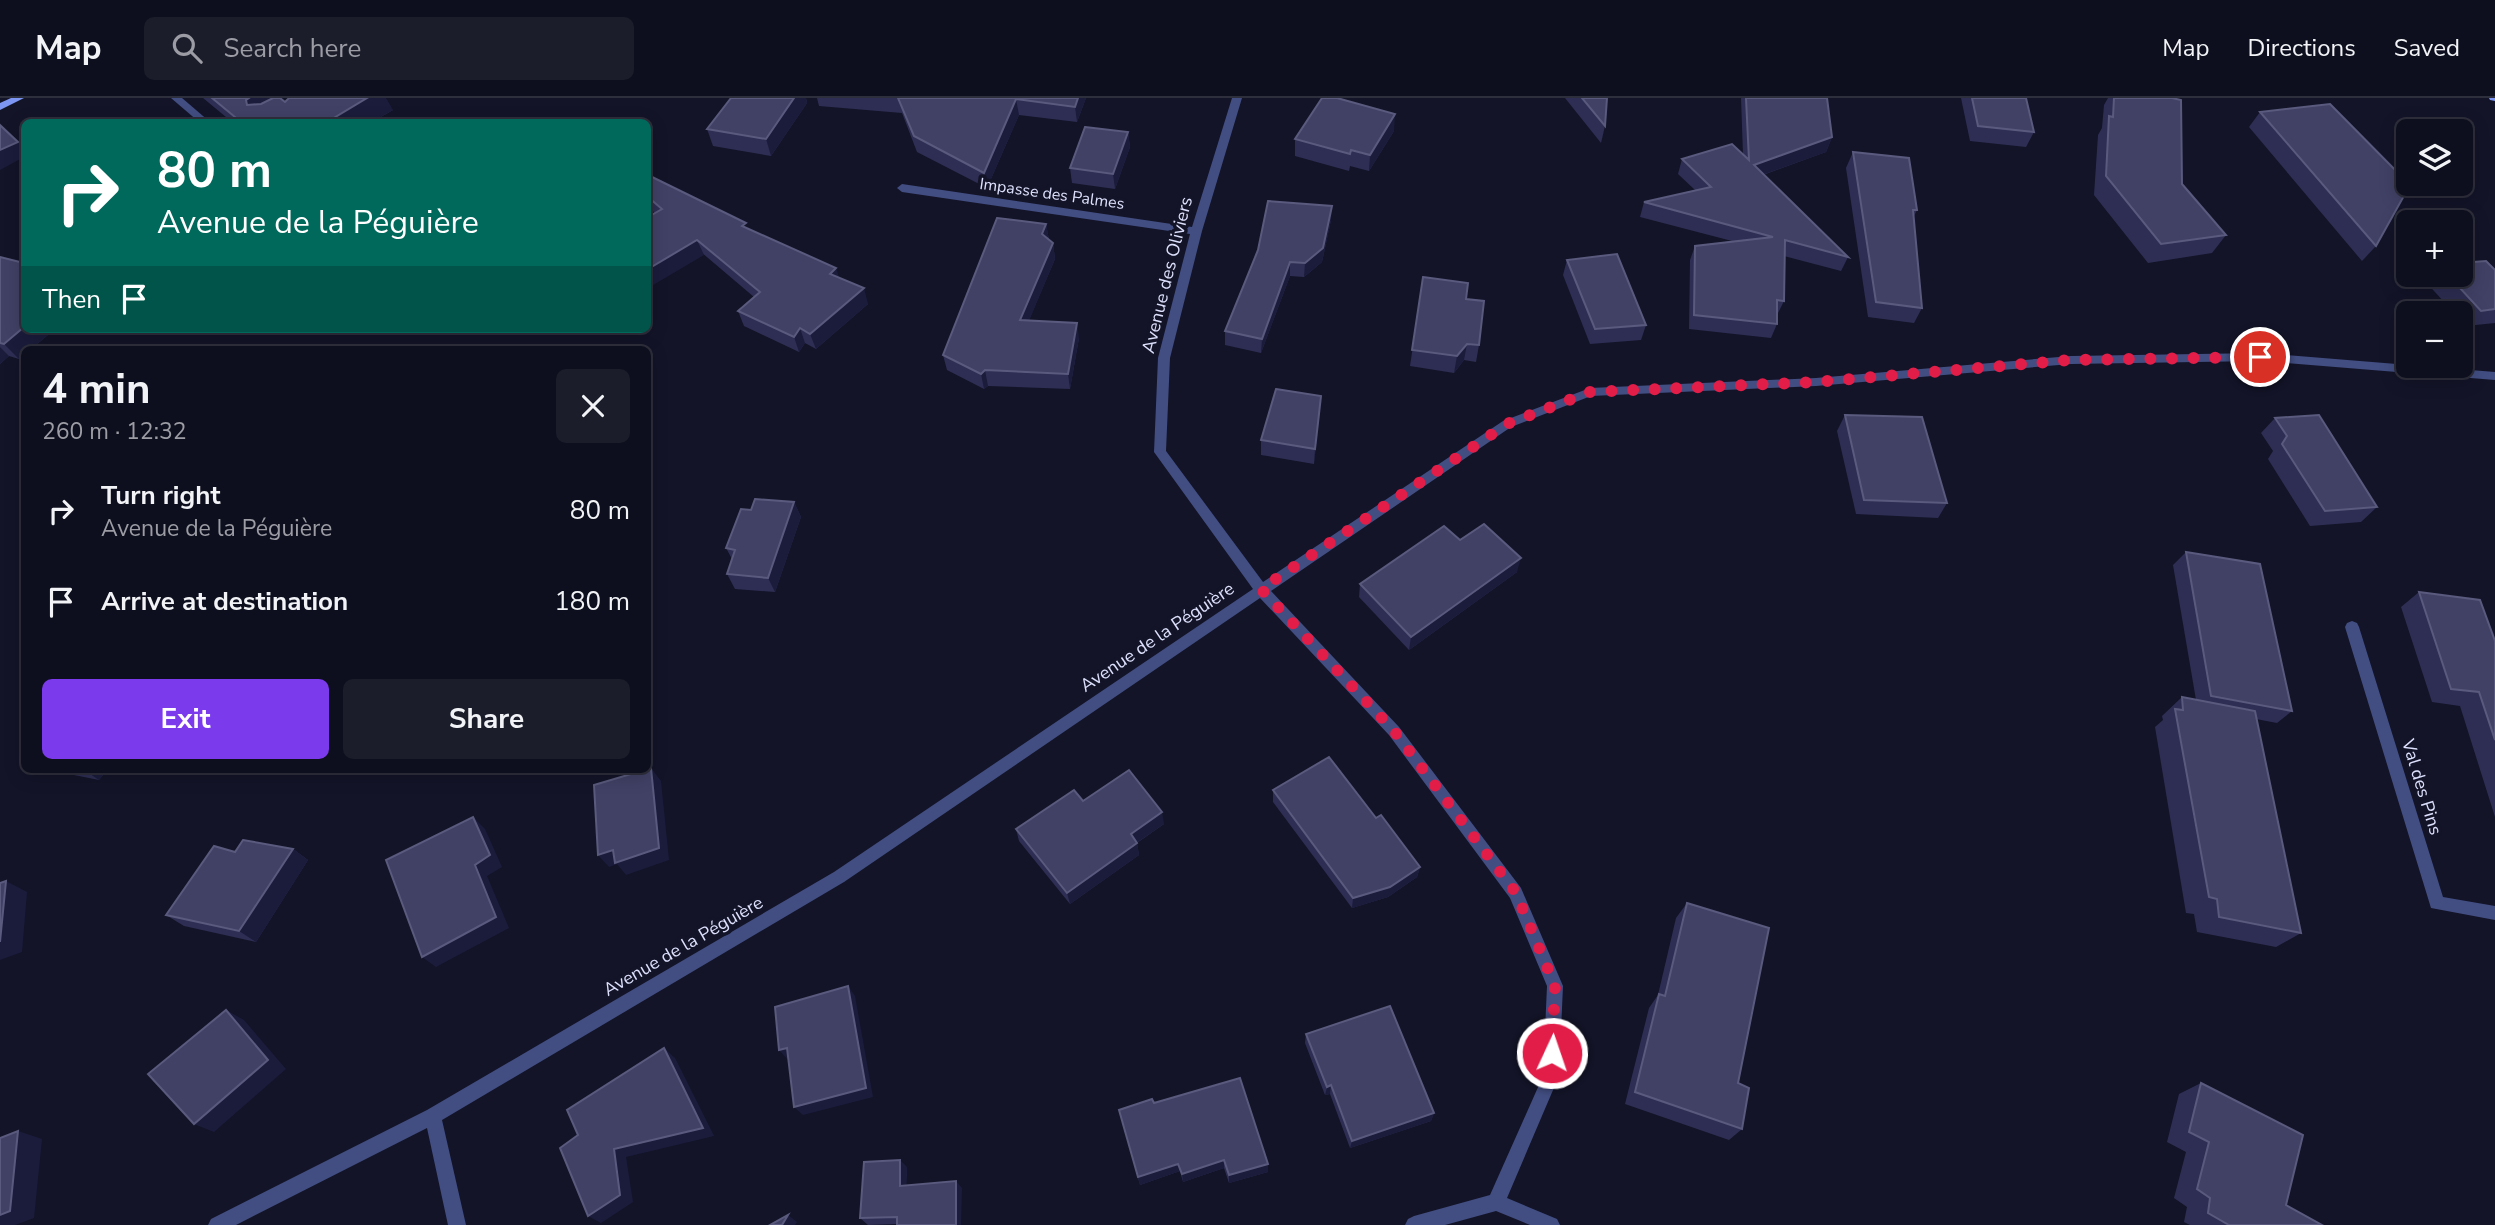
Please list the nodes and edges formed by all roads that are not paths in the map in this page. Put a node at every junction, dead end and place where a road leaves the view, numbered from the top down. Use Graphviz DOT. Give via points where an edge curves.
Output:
graph roads {
  1 [pos="19,98"];
  2 [pos="177,98"];
  3 [pos="1237,98"];
  4 [pos="0,107"];
  5 [pos="202,119"];
  6 [pos="902,188"];
  7 [pos="1196,231"];
  8 [pos="2495,376"];
  9 [pos="1261,589"];
  10 [pos="2352,627"];
  11 [pos="2495,913"];
  12 [pos="433,1115"];
  13 [pos="1496,1202"];
  14 [pos="217,1225"];
  15 [pos="457,1225"];
  16 [pos="1415,1225"];
  17 [pos="1551,1225"];
  1 -- 4 [label="street"];
  2 -- 5 [label="street"];
  3 -- 7 [label="street, Avenue des Oliviers"];
  6 -- 7 [label="street, Impasse des Palmes"];
  7 -- 9 [label="street, Avenue des Oliviers" via="1164,358 1160,452"];
  8 -- 9 [label="street, Avenue de la Péguière" via="2260,357 2071,360 1816,382 1590,392 1507,424"];
  9 -- 12 [label="street, Avenue de la Péguière" via="839,877"];
  9 -- 13 [label="street, Avenue des Oliviers" via="1394,731 1516,893 1555,986 1551,1076"];
  10 -- 11 [label="street, Val des Pins" via="2437,903"];
  12 -- 14 [label="street, Avenue de la Péguière"];
  12 -- 15 [label="street"];
  13 -- 16 [label="street"];
  13 -- 17 [label="street"];
}
